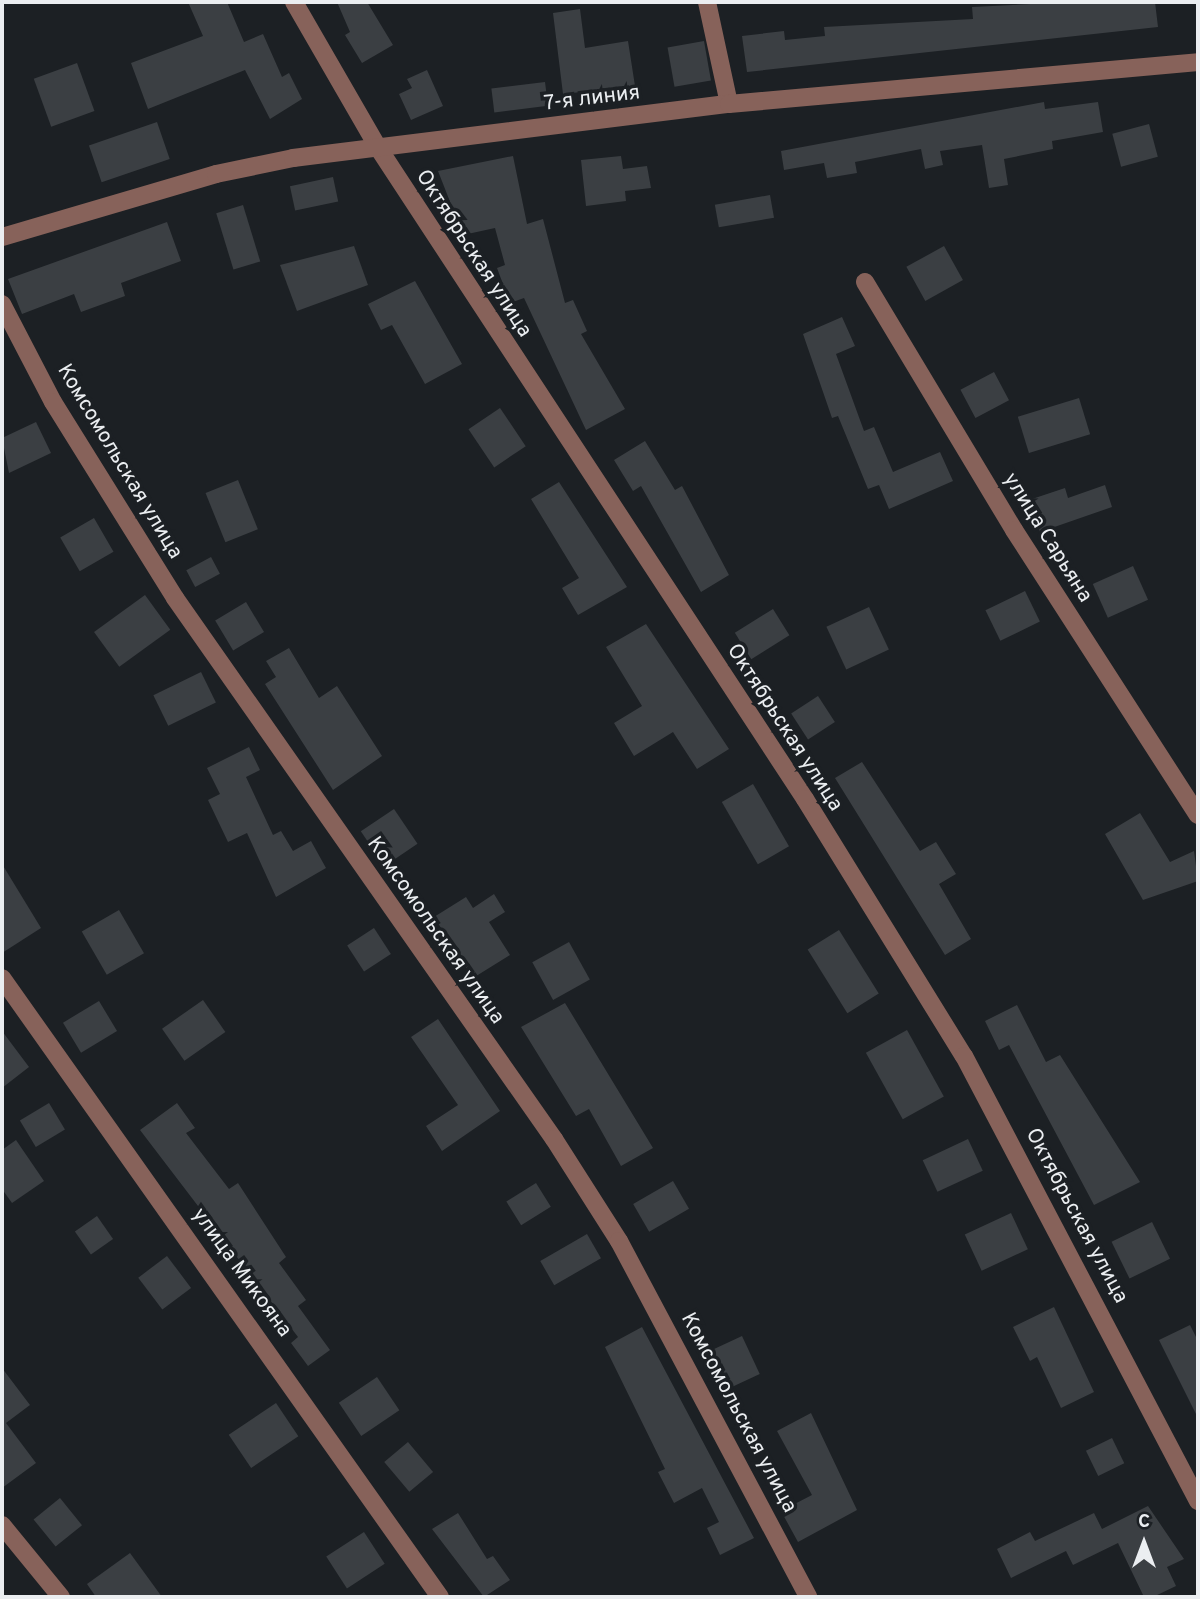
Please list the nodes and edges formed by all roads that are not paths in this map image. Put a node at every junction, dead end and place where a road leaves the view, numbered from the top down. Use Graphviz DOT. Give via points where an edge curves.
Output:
graph roads {
  1 [pos="294,2"];
  2 [pos="707,2"];
  3 [pos="1198,62"];
  4 [pos="729,104"];
  5 [pos="379,149"];
  6 [pos="2,237"];
  7 [pos="865,282"];
  8 [pos="2,304"];
  9 [pos="1198,814"];
  10 [pos="2,978"];
  11 [pos="1198,1501"];
  12 [pos="2,1525"];
  13 [pos="61,1597"];
  14 [pos="440,1597"];
  15 [pos="808,1597"];
  1 -- 5 [label="street, Октябрьская улица"];
  2 -- 4 [label="street"];
  3 -- 4 [label="street, 7-я линия"];
  4 -- 5 [label="street, 7-я линия"];
  5 -- 6 [label="street, 7-я линия" via="216,174"];
  5 -- 11 [label="street, Октябрьская улица" via="804,799 964,1056"];
  7 -- 9 [label="street, улица Сарьяна" via="1014,530"];
  8 -- 15 [label="street, Комсомольская улица" via="53,402 175,598 555,1139 619,1241"];
  10 -- 14 [label="street, улица Микояна"];
  12 -- 13 [label="street"];
}
